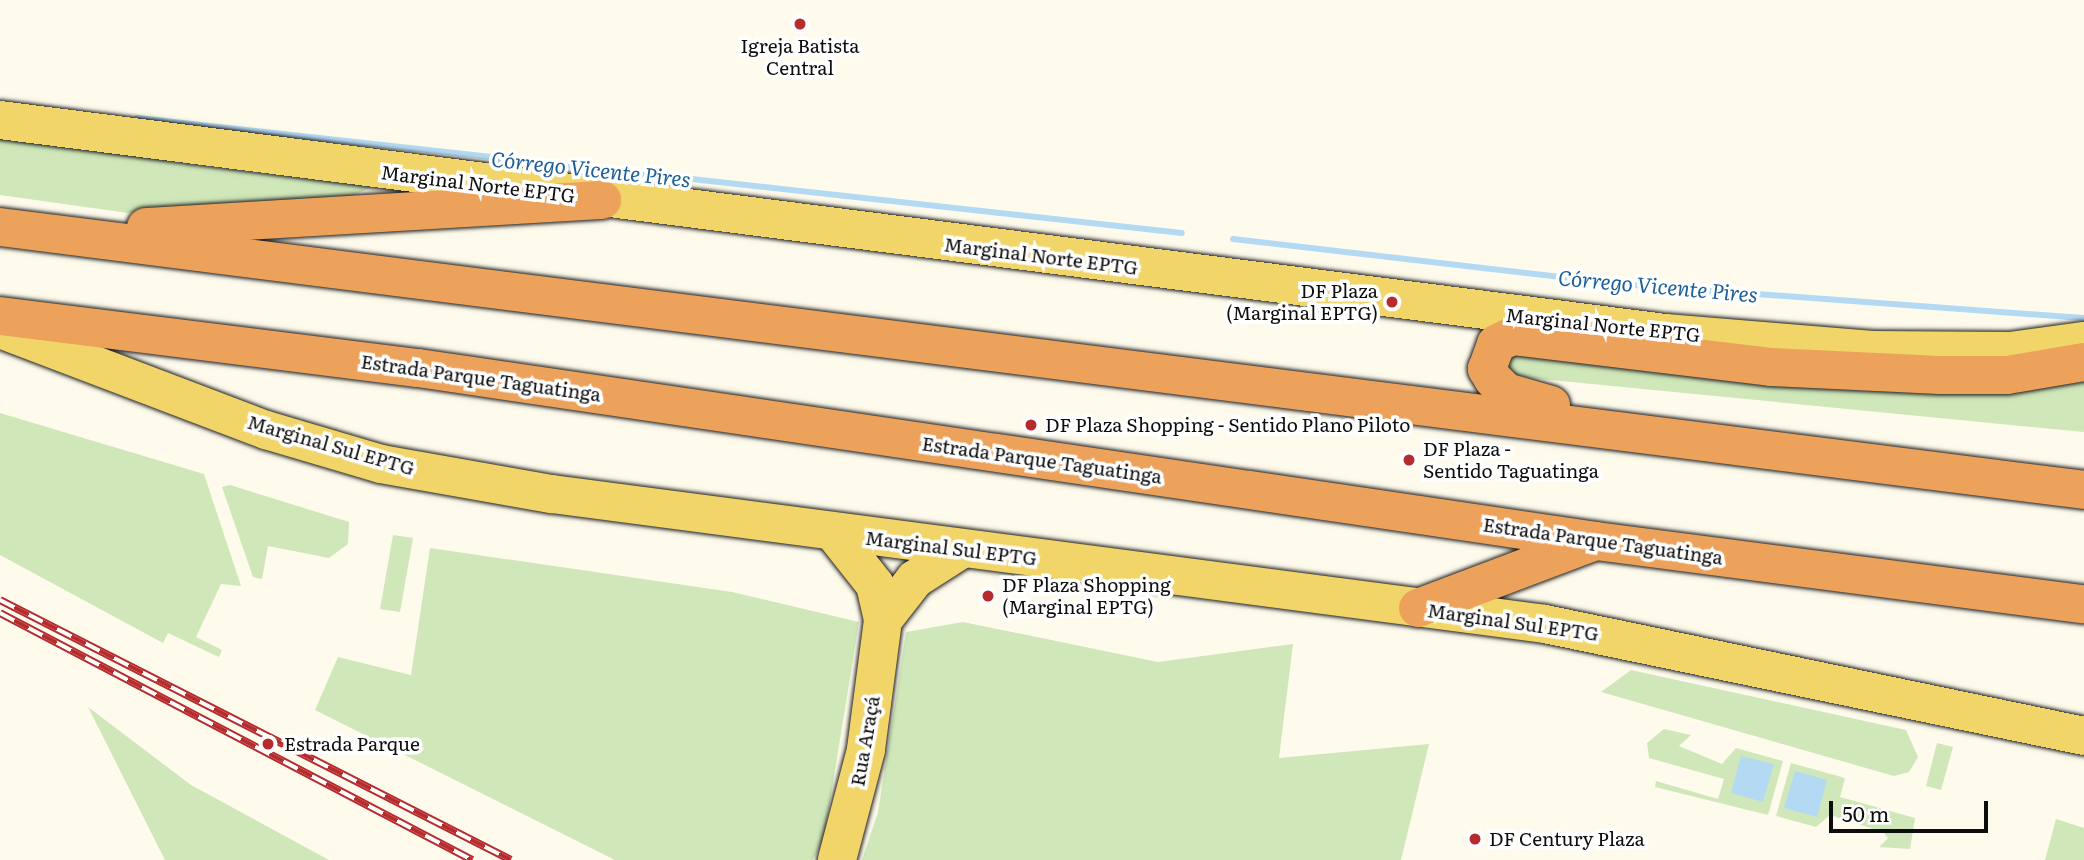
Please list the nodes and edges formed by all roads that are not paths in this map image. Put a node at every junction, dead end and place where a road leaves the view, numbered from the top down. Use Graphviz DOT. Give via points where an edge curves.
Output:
graph roads {
  1 [pos="0,120"];
  2 [pos="602,200"];
  3 [pos="0,227"];
  4 [pos="45,232"];
  5 [pos="0,316"];
  6 [pos="0,329"];
  7 [pos="2084,341"];
  8 [pos="2084,362"];
  9 [pos="1647,433"];
  10 [pos="2084,489"];
  11 [pos="834,533"];
  12 [pos="1596,541"];
  13 [pos="962,549"];
  14 [pos="2084,604"];
  15 [pos="1418,608"];
  16 [pos="883,620"];
  17 [pos="2084,736"];
  18 [pos="837,860"];
  1 -- 2 [label="main road, Marginal Norte EPTG"];
  2 -- 4 [label="highway"];
  2 -- 7 [label="main road, Marginal Norte EPTG" via="1665,333 1872,350 2010,352"];
  3 -- 4 [label="highway"];
  4 -- 9 [label="highway"];
  5 -- 12 [label="highway, Estrada Parque Taguatinga" via="418,368"];
  6 -- 11 [label="main road, Marginal Sul EPTG" via="266,430 381,464"];
  8 -- 9 [label="highway" via="2007,375 1940,375 1772,367 1512,336 1496,344 1487,369 1506,392"];
  9 -- 10 [label="highway"];
  11 -- 13 [label="main road, Marginal Sul EPTG"];
  11 -- 16 [label="main road, Rua Araçá" via="871,578"];
  12 -- 14 [label="highway, Estrada Parque Taguatinga"];
  12 -- 15 [label="highway"];
  13 -- 15 [label="main road, Marginal Sul EPTG"];
  13 -- 16 [label="main road" via="915,579"];
  15 -- 17 [label="main road, Marginal Sul EPTG" via="1622,638"];
  16 -- 18 [label="main road, Rua Araçá" via="866,750"];
}
